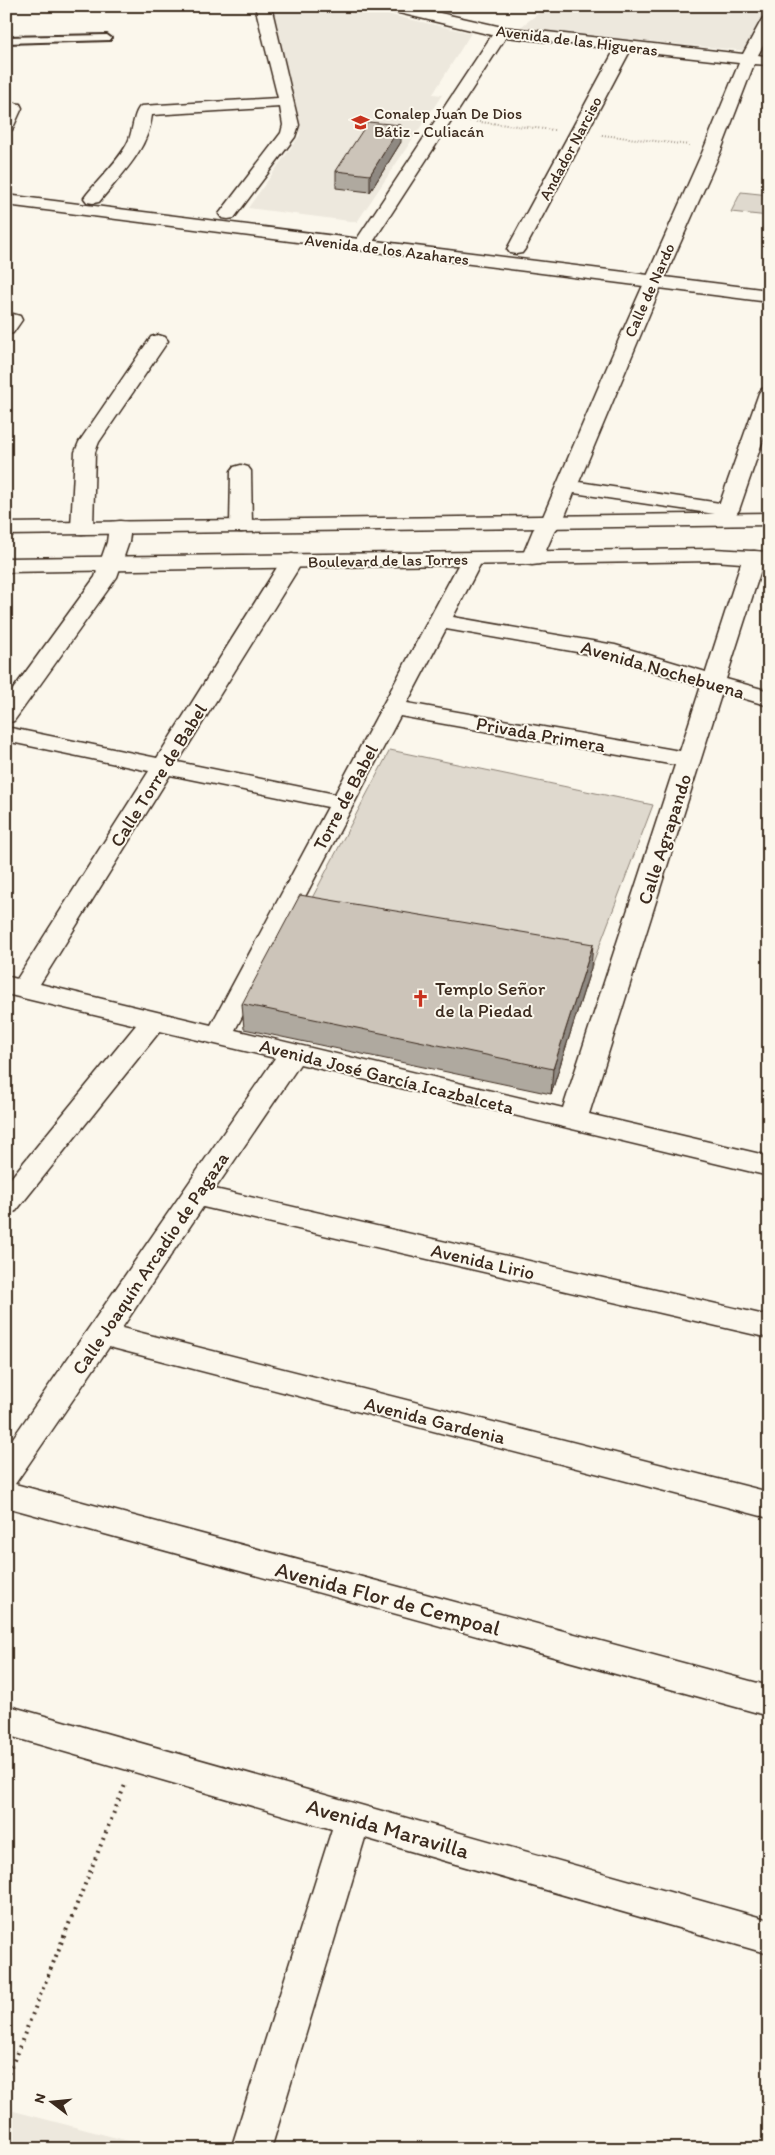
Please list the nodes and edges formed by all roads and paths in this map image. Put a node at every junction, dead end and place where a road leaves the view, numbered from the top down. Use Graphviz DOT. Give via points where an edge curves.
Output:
graph roads {
  1 [pos="264,6"];
  2 [pos="387,6"];
  3 [pos="769,21"];
  4 [pos="502,32"];
  5 [pos="107,38"];
  6 [pos="6,40"];
  7 [pos="624,47"];
  8 [pos="749,60"];
  9 [pos="769,61"];
  10 [pos="287,102"];
  11 [pos="14,108"];
  12 [pos="6,126"];
  13 [pos="6,187"];
  14 [pos="93,198"];
  15 [pos="6,200"];
  16 [pos="228,214"];
  17 [pos="367,239"];
  18 [pos="516,249"];
  19 [pos="655,274"];
  20 [pos="769,280"];
  21 [pos="769,296"];
  22 [pos="158,342"];
  23 [pos="769,393"];
  24 [pos="241,471"];
  25 [pos="566,486"];
  26 [pos="725,514"];
  27 [pos="769,519"];
  28 [pos="552,521"];
  29 [pos="241,526"];
  30 [pos="82,528"];
  31 [pos="120,528"];
  32 [pos="6,529"];
  33 [pos="762,558"];
  34 [pos="472,559"];
  35 [pos="532,559"];
  36 [pos="292,561"];
  37 [pos="111,563"];
  38 [pos="6,565"];
  39 [pos="439,621"];
  40 [pos="714,682"];
  41 [pos="769,699"];
  42 [pos="393,708"];
  43 [pos="6,716"];
  44 [pos="6,734"];
  45 [pos="690,760"];
  46 [pos="163,767"];
  47 [pos="342,803"];
  48 [pos="15,987"];
  49 [pos="154,1020"];
  50 [pos="219,1035"];
  51 [pos="294,1053"];
  52 [pos="573,1121"];
  53 [pos="769,1166"];
  54 [pos="197,1195"];
  55 [pos="6,1204"];
  56 [pos="769,1327"];
  57 [pos="101,1334"];
  58 [pos="6,1474"];
  59 [pos="6,1494"];
  60 [pos="769,1505"];
  61 [pos="769,1702"];
  62 [pos="6,1720"];
  63 [pos="136,1757"];
  64 [pos="353,1818"];
  65 [pos="769,1937"];
  66 [pos="6,2080"];
  67 [pos="251,2149"];
  1 -- 10 [label="street"];
  2 -- 4 [label="street, Avenida de las Higueras"];
  3 -- 8 [label="street, Calle de Nardo"];
  4 -- 7 [label="street, Avenida de las Higueras"];
  4 -- 17 [label="street"];
  5 -- 6 [label="lane"];
  7 -- 8 [label="street, Avenida de las Higueras"];
  7 -- 18 [label="street, Andador Narciso"];
  8 -- 9 [label="street, Avenida de las Higueras"];
  8 -- 19 [label="street, Calle de Nardo"];
  10 -- 14 [label="street" via="147,110 135,146"];
  10 -- 16 [label="street" via="290,134"];
  11 -- 12 [label="street"];
  13 -- 14 [label="street, Avenida de los Azahares"];
  14 -- 16 [label="street, Avenida de los Azahares"];
  15 -- 17 [label="street, Avenida de los Azahares"];
  16 -- 17 [label="street, Avenida de los Azahares"];
  17 -- 18 [label="street, Avenida de los Azahares"];
  17 -- 19 [label="street, Avenida de los Azahares"];
  18 -- 19 [label="street, Avenida de los Azahares"];
  19 -- 20 [label="street, Avenida de los Azahares"];
  19 -- 21 [label="street, Avenida de los Azahares"];
  19 -- 25 [label="street, Calle de Nardo"];
  22 -- 30 [label="street" via="88,442"];
  23 -- 26 [label="street"];
  24 -- 29 [label="street"];
  25 -- 26 [label="street"];
  25 -- 28 [label="street, Calle de Nardo"];
  26 -- 27 [label="street, Boulevard de las Torres"];
  26 -- 28 [label="street, Boulevard de las Torres"];
  28 -- 29 [label="street, Boulevard de las Torres"];
  28 -- 35 [label="street, Calle de Nardo" via="544,530"];
  29 -- 31 [label="street, Boulevard de las Torres"];
  30 -- 31 [label="street, Boulevard de las Torres"];
  30 -- 32 [label="street, Boulevard de las Torres"];
  31 -- 37 [label="street"];
  33 -- 35 [label="street, Boulevard de las Torres" via="714,555"];
  33 -- 40 [label="street, Calle Agrapando"];
  34 -- 35 [label="street, Boulevard de las Torres"];
  34 -- 36 [label="street, Boulevard de las Torres"];
  34 -- 39 [label="street, Torre de Babel"];
  36 -- 37 [label="street, Boulevard de las Torres"];
  36 -- 46 [label="street, Calle Torre de Babel"];
  37 -- 38 [label="street, Boulevard de las Torres"];
  37 -- 43 [label="street" via="106,577"];
  39 -- 40 [label="street, Avenida Nochebuena" via="594,647"];
  39 -- 42 [label="street, Torre de Babel"];
  40 -- 41 [label="street, Avenida Nochebuena"];
  40 -- 45 [label="street, Calle Agrapando"];
  42 -- 45 [label="street, Privada Primera"];
  42 -- 47 [label="street, Torre de Babel"];
  44 -- 46 [label="street"];
  45 -- 52 [label="street, Calle Agrapando"];
  46 -- 47 [label="street"];
  46 -- 48 [label="street, Calle Torre de Babel"];
  47 -- 50 [label="street, Torre de Babel"];
  48 -- 49 [label="street, Avenida José García Icazbalceta"];
  49 -- 50 [label="street, Avenida José García Icazbalceta"];
  49 -- 55 [label="street"];
  50 -- 51 [label="street, Avenida José García Icazbalceta"];
  51 -- 52 [label="street, Avenida José García Icazbalceta"];
  51 -- 54 [label="street, Calle Joaquín Arcadio de Pagaza"];
  52 -- 53 [label="street, Avenida José García Icazbalceta"];
  54 -- 56 [label="street, Avenida Lirio"];
  54 -- 57 [label="street, Calle Joaquín Arcadio de Pagaza"];
  57 -- 58 [label="street, Calle Joaquín Arcadio de Pagaza"];
  57 -- 60 [label="street, Avenida Gardenia"];
  59 -- 61 [label="street, Avenida Flor de Cempoal"];
  62 -- 63 [label="street, Avenida Maravilla"];
  63 -- 64 [label="street, Avenida Maravilla"];
  63 -- 66 [label="path"];
  64 -- 65 [label="street, Avenida Maravilla"];
  64 -- 67 [label="street"];
}
